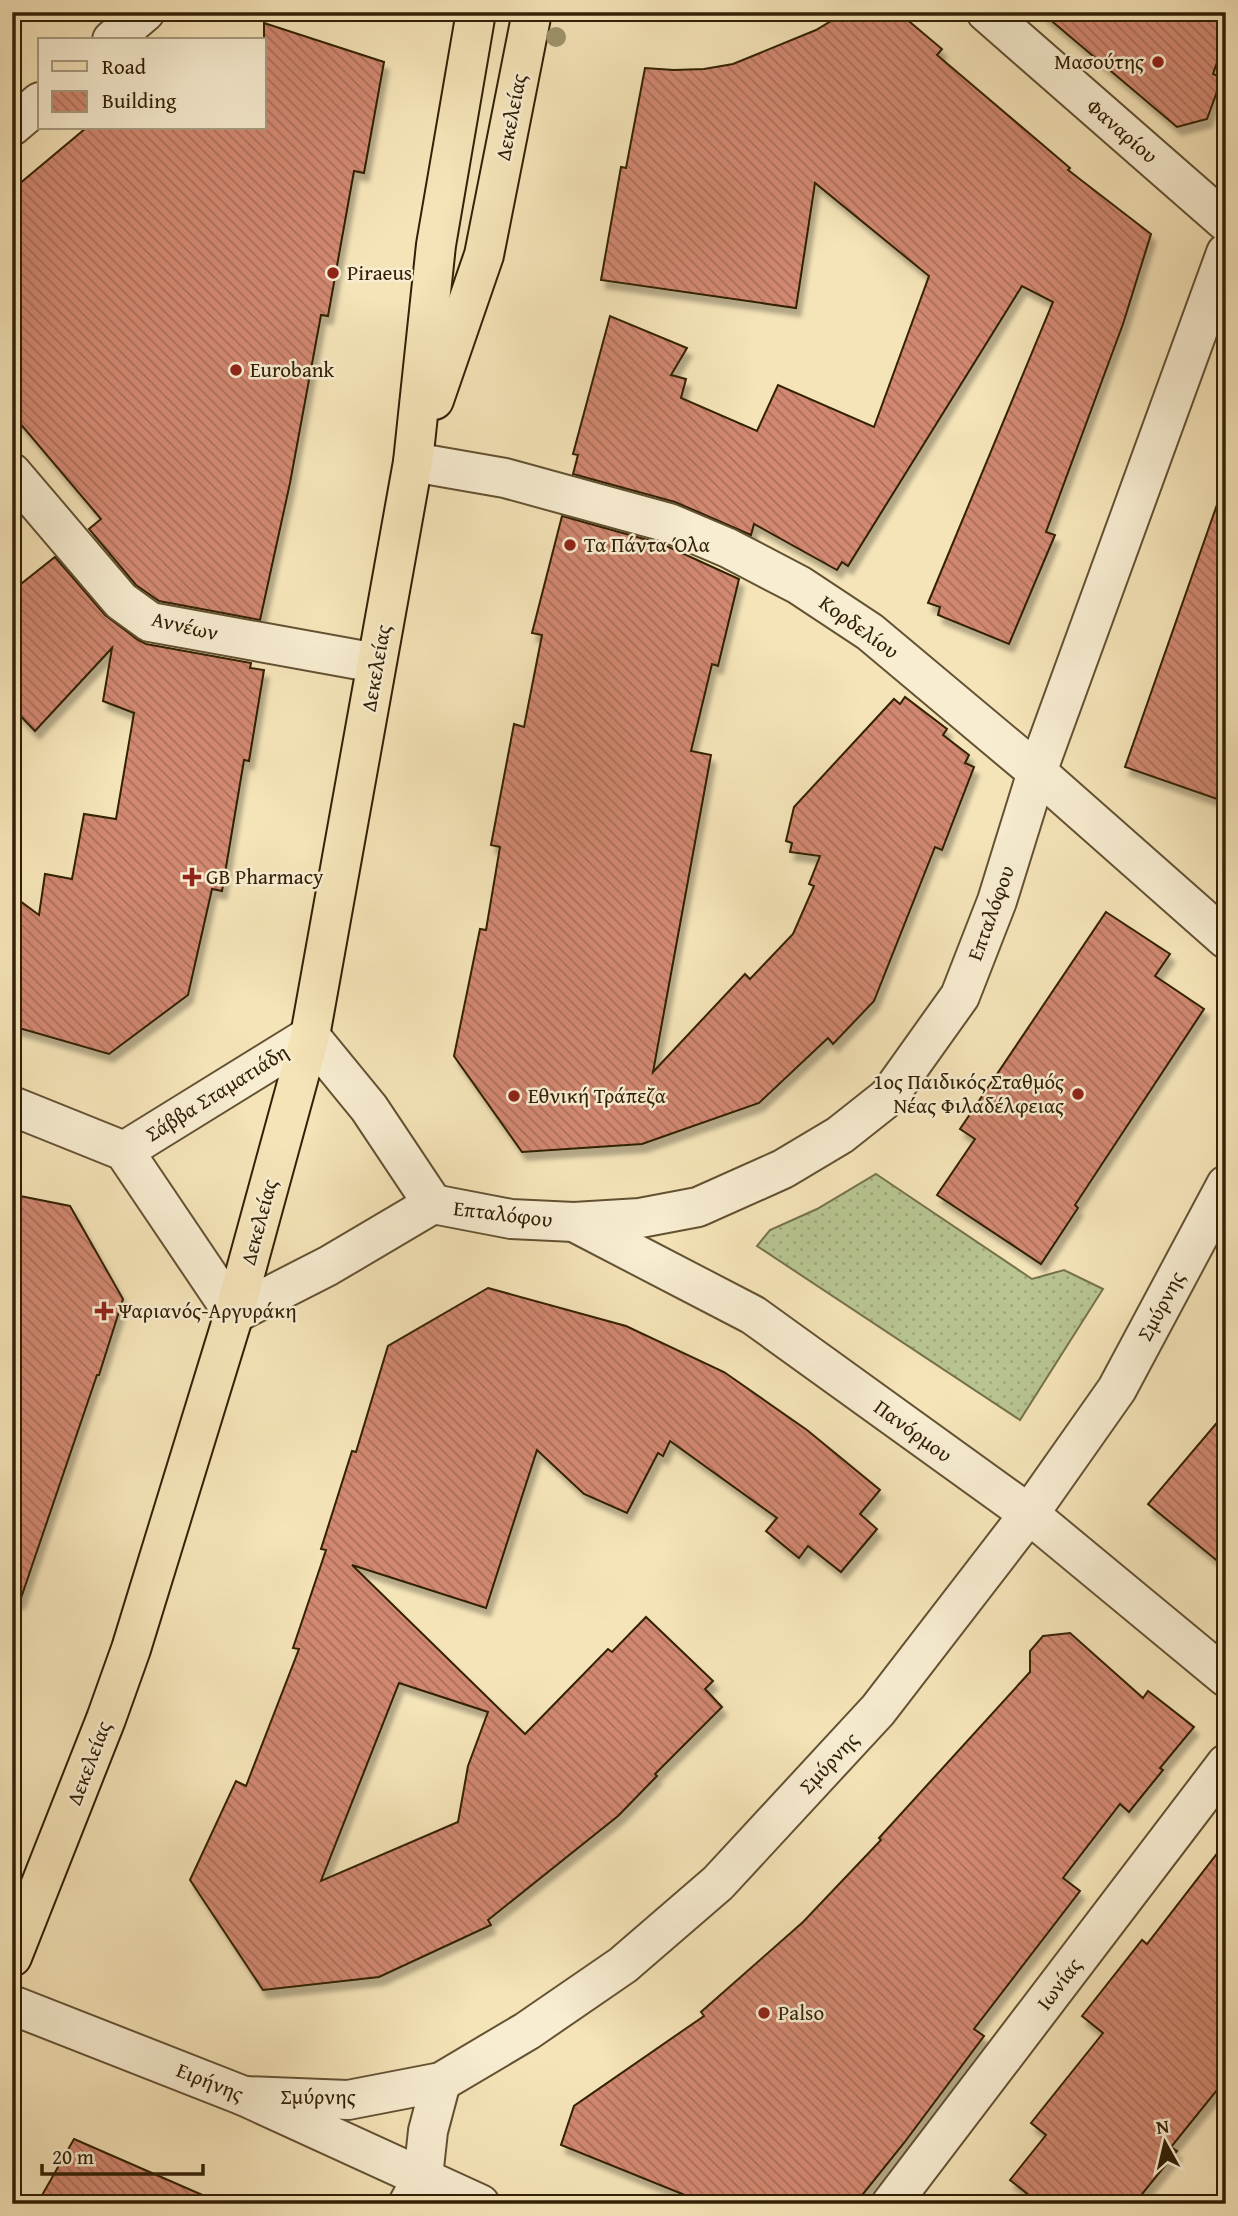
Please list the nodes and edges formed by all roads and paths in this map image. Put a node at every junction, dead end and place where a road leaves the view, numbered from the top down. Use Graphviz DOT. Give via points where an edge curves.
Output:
graph roads {
  1 [pos="145,12"];
  2 [pos="476,12"];
  3 [pos="532,12"];
  4 [pos="986,12"];
  5 [pos="114,38"];
  6 [pos="38,104"];
  7 [pos="12,126"];
  8 [pos="1226,222"];
  9 [pos="1226,253"];
  10 [pos="413,462"];
  11 [pos="12,473"];
  12 [pos="376,663"];
  13 [pos="1037,772"];
  14 [pos="1226,939"];
  15 [pos="310,1036"];
  16 [pos="12,1106"];
  17 [pos="124,1151"];
  18 [pos="1226,1185"];
  19 [pos="433,1204"];
  20 [pos="575,1222"];
  21 [pos="234,1314"];
  22 [pos="1028,1514"];
  23 [pos="1226,1677"];
  24 [pos="1226,1764"];
  25 [pos="12,1957"];
  26 [pos="12,2005"];
  27 [pos="441,2082"];
  28 [pos="244,2096"];
  29 [pos="416,2191"];
  30 [pos="480,2204"];
  31 [pos="891,2204"];
  1 -- 5 [label="street"];
  2 -- 10 [label="main road, Δεκελείας" via="436,245"];
  3 -- 10 [label="main road, Δεκελείας" via="484,255"];
  4 -- 8 [label="street, Φαναρίου"];
  6 -- 7 [label="street"];
  9 -- 13 [label="street, Επταλόφου"];
  10 -- 12 [label="main road, Δεκελείας"];
  10 -- 13 [label="street, Κορδελίου" via="505,478 669,523 728,548 799,585 870,632"];
  11 -- 12 [label="street, Αννέων" via="121,601 150,622"];
  12 -- 15 [label="main road, Δεκελείας"];
  13 -- 14 [label="street, Κορδελίου"];
  13 -- 20 [label="street, Επταλόφου" via="997,901 960,996 888,1097 840,1135 783,1169 698,1207 640,1218"];
  15 -- 17 [label="street, Σάββα Σταματιάδη"];
  15 -- 19 [label="street, Επταλόφου" via="369,1108"];
  15 -- 21 [label="main road, Δεκελείας"];
  16 -- 17 [label="street, Σάββα Σταματιάδη"];
  17 -- 21 [label="street, Σάββα Σταματιάδη"];
  18 -- 22 [label="street, Σμύρνης" via="1117,1389"];
  19 -- 20 [label="street, Επταλόφου" via="511,1219"];
  19 -- 21 [label="street, Επταλόφου"];
  20 -- 22 [label="street, Πανόρμου" via="753,1315"];
  21 -- 25 [label="main road, Δεκελείας" via="131,1648"];
  22 -- 23 [label="street, Πανόρμου"];
  22 -- 27 [label="street, Σμύρνης" via="878,1710 718,1883 623,1965 527,2031"];
  24 -- 31 [label="street, Ιωνίας"];
  26 -- 28 [label="street, Ειρήνης"];
  27 -- 28 [label="street, Σμύρνης" via="348,2100"];
  27 -- 29 [label="street"];
  28 -- 29 [label="street, Ειρήνης"];
  29 -- 30 [label="street, Ειρήνης"];
}
